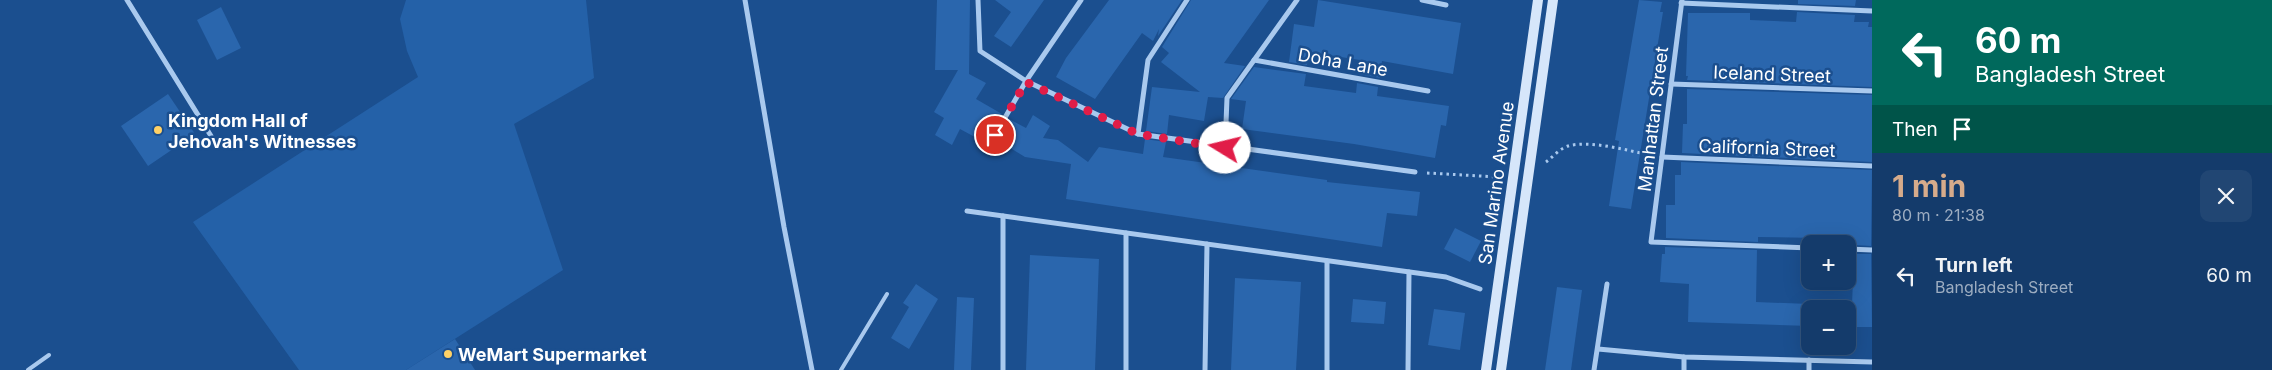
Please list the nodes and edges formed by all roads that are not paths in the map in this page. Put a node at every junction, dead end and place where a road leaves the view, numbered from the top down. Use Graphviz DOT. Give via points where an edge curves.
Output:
graph roads {
  1 [pos="127,0"];
  2 [pos="745,0"];
  3 [pos="978,0"];
  4 [pos="1081,0"];
  5 [pos="1187,0"];
  6 [pos="1297,0"];
  7 [pos="1422,0"];
  8 [pos="1538,0"];
  9 [pos="1553,0"];
  10 [pos="1681,2"];
  11 [pos="1446,5"];
  12 [pos="1872,11"];
  13 [pos="1254,60"];
  14 [pos="1026,82"];
  15 [pos="1671,84"];
  16 [pos="1428,91"];
  17 [pos="1872,91"];
  18 [pos="1138,134"];
  19 [pos="995,135"];
  20 [pos="211,136"];
  21 [pos="1225,148"];
  22 [pos="1662,157"];
  23 [pos="1872,166"];
  24 [pos="1415,172"];
  25 [pos="967,211"];
  26 [pos="1003,216"];
  27 [pos="1126,233"];
  28 [pos="1207,244"];
  29 [pos="1801,248"];
  30 [pos="1856,249"];
  31 [pos="1872,250"];
  32 [pos="1327,261"];
  33 [pos="1409,272"];
  34 [pos="1607,284"];
  35 [pos="1480,289"];
  36 [pos="887,294"];
  37 [pos="1598,348"];
  38 [pos="49,355"];
  39 [pos="1684,356"];
  40 [pos="1809,360"];
  41 [pos="1872,362"];
  42 [pos="28,370"];
  43 [pos="812,370"];
  44 [pos="841,370"];
  45 [pos="1003,370"];
  46 [pos="1126,370"];
  47 [pos="1204,370"];
  48 [pos="1327,370"];
  49 [pos="1408,370"];
  50 [pos="1486,370"];
  51 [pos="1501,370"];
  52 [pos="1594,370"];
  53 [pos="1684,370"];
  54 [pos="1809,370"];
  1 -- 20 [label="street"];
  2 -- 43 [label="street"];
  3 -- 14 [label="street" via="980,51"];
  4 -- 14 [label="street"];
  5 -- 18 [label="street" via="1148,60"];
  6 -- 13 [label="street"];
  7 -- 11 [label="street"];
  8 -- 50 [label="main road, San Marino Avenue"];
  9 -- 51 [label="main road, San Marino Avenue"];
  10 -- 12 [label="street"];
  10 -- 15 [label="street, Manhattan Street"];
  13 -- 16 [label="street, Doha Lane"];
  13 -- 21 [label="street" via="1227,98"];
  14 -- 18 [label="street"];
  14 -- 19 [label="street"];
  15 -- 17 [label="street, Iceland Street"];
  15 -- 22 [label="street, Manhattan Street"];
  18 -- 21 [label="street"];
  21 -- 24 [label="street"];
  22 -- 23 [label="street, California Street"];
  22 -- 29 [label="street, Manhattan Street" via="1651,242"];
  25 -- 26 [label="street"];
  26 -- 27 [label="street"];
  26 -- 45 [label="street"];
  27 -- 28 [label="street"];
  27 -- 46 [label="street"];
  28 -- 32 [label="street"];
  28 -- 47 [label="street"];
  30 -- 31 [label="street"];
  32 -- 33 [label="street"];
  32 -- 48 [label="street"];
  33 -- 35 [label="street" via="1446,277"];
  33 -- 49 [label="street"];
  34 -- 37 [label="street"];
  36 -- 44 [label="lane"];
  37 -- 39 [label="street"];
  37 -- 52 [label="street"];
  38 -- 42 [label="lane"];
  39 -- 40 [label="street"];
  39 -- 53 [label="street"];
  40 -- 41 [label="street"];
  40 -- 54 [label="street"];
}
